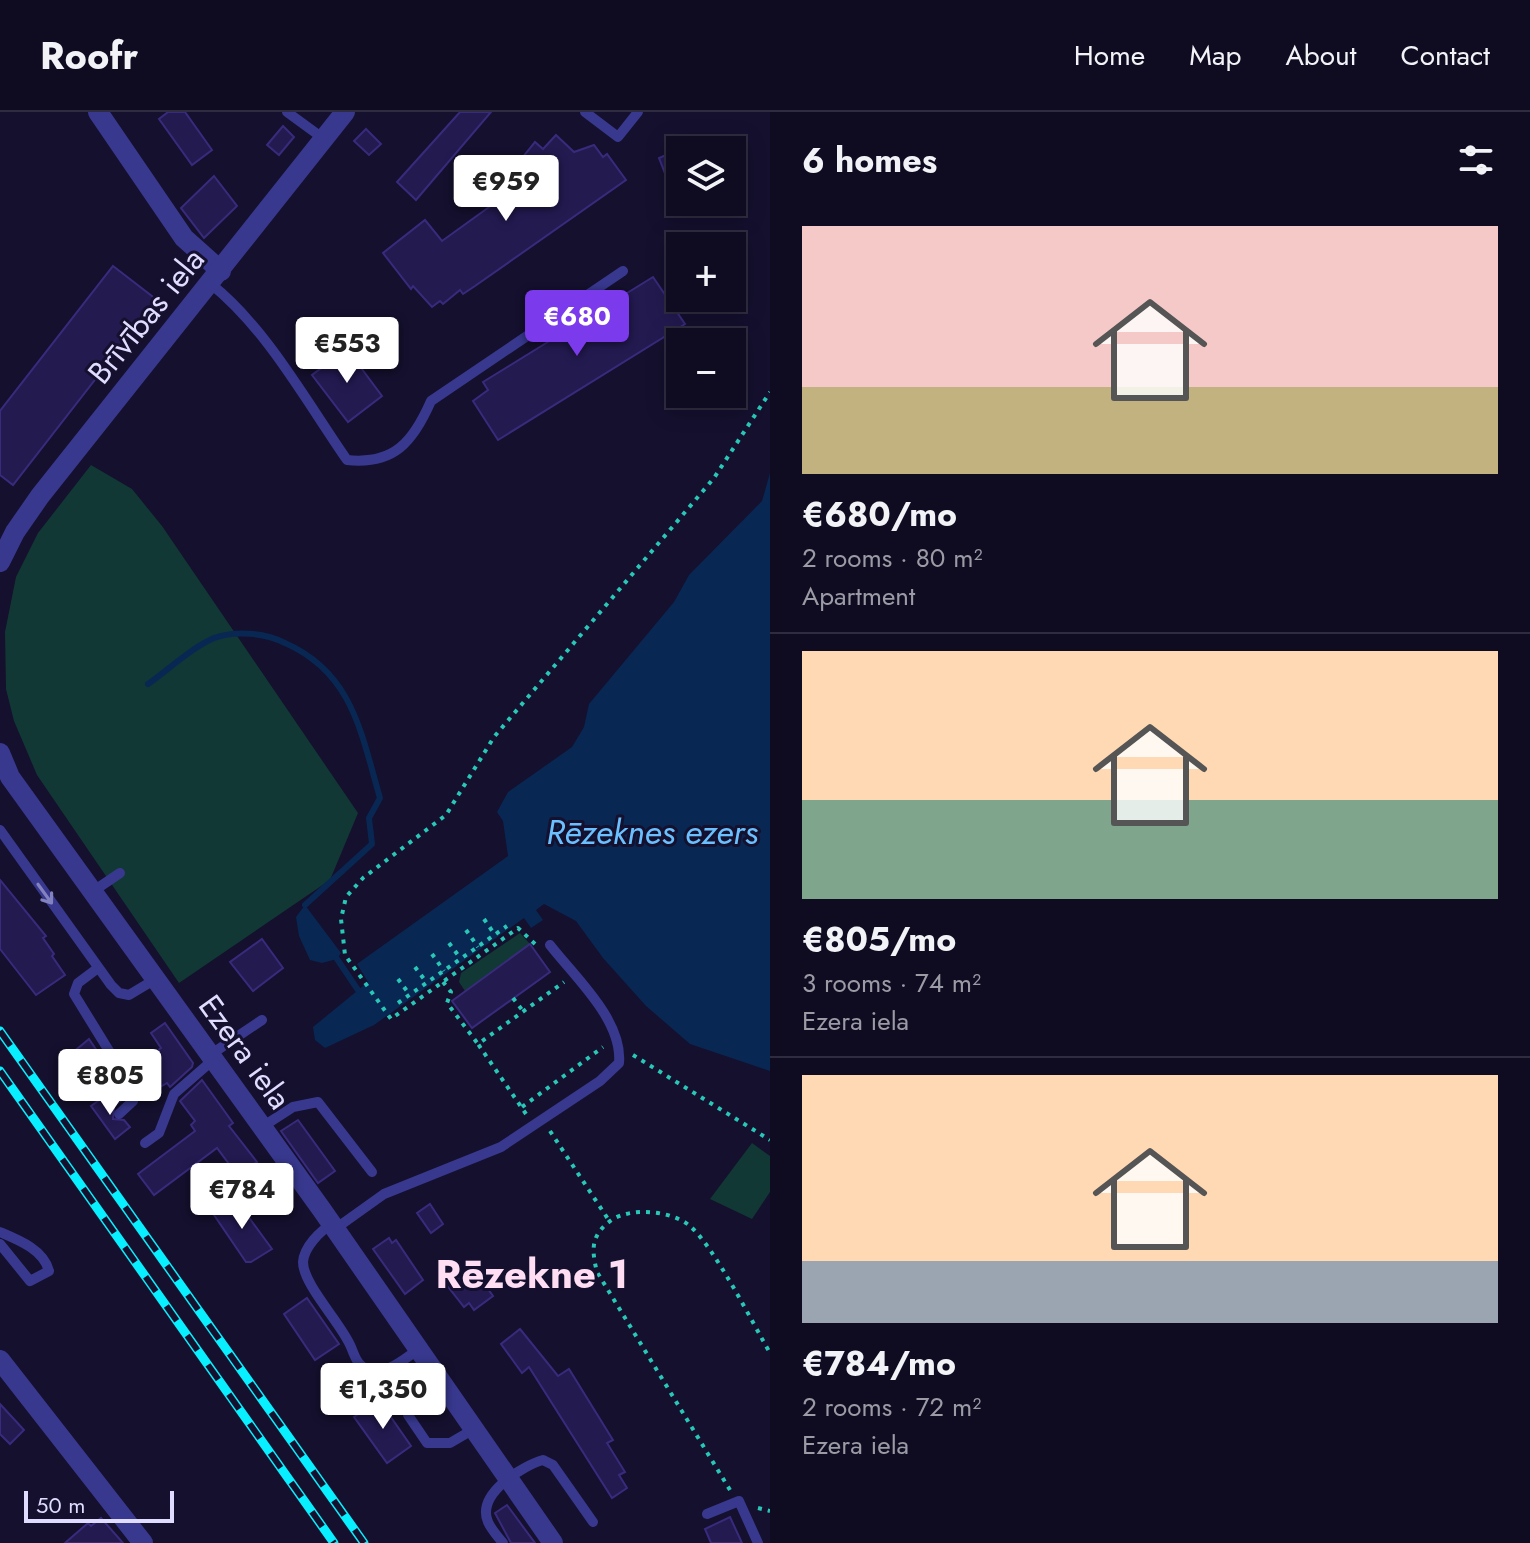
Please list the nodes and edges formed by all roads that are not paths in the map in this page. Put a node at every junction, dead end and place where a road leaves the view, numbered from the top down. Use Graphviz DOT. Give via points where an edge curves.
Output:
graph roads {
  1 [pos="98,112"];
  2 [pos="287,112"];
  3 [pos="345,112"];
  4 [pos="585,112"];
  5 [pos="638,112"];
  6 [pos="324,139"];
  7 [pos="623,271"];
  8 [pos="216,278"];
  9 [pos="0,562"];
  10 [pos="0,753"];
  11 [pos="0,830"];
  12 [pos="120,873"];
  13 [pos="92,892"];
  14 [pos="550,945"];
  15 [pos="98,968"];
  16 [pos="154,980"];
  17 [pos="262,1020"];
  18 [pos="212,1058"];
  19 [pos="119,1114"];
  20 [pos="262,1127"];
  21 [pos="145,1143"];
  22 [pos="287,1161"];
  23 [pos="372,1172"];
  24 [pos="241,1193"];
  25 [pos="334,1226"];
  26 [pos="0,1232"];
  27 [pos="0,1244"];
  28 [pos="419,1349"];
  29 [pos="0,1360"];
  30 [pos="408,1415"];
  31 [pos="474,1429"];
  32 [pos="509,1479"];
  33 [pos="707,1514"];
  34 [pos="593,1522"];
  35 [pos="143,1543"];
  36 [pos="503,1543"];
  37 [pos="552,1543"];
  38 [pos="758,1543"];
  1 -- 8 [label="street"];
  2 -- 6 [label="lane"];
  3 -- 6 [label="street, Brīvības iela"];
  4 -- 5 [label="lane" via="618,137"];
  6 -- 8 [label="street, Brīvības iela"];
  7 -- 8 [label="lane" via="431,401 418,429 389,457 366,462 347,460"];
  8 -- 9 [label="street, Brīvības iela" via="40,496"];
  10 -- 13 [label="street, Ezera iela" via="10,777"];
  11 -- 15 [label="lane, one-way"];
  12 -- 13 [label="lane"];
  13 -- 16 [label="street, Ezera iela"];
  14 -- 25 [label="lane" via="604,1015 620,1047 619,1063 501,1147 384,1194"];
  15 -- 16 [label="lane" via="119,993 129,995"];
  15 -- 19 [label="lane" via="78,983 74,994 130,1085 133,1101"];
  16 -- 18 [label="street, Ezera iela"];
  17 -- 18 [label="lane"];
  18 -- 20 [label="street, Ezera iela"];
  18 -- 21 [label="lane" via="174,1094 159,1133"];
  20 -- 22 [label="street, Ezera iela"];
  20 -- 23 [label="lane" via="293,1107 318,1102"];
  22 -- 24 [label="lane"];
  22 -- 25 [label="street, Ezera iela"];
  25 -- 28 [label="street, Ezera iela"];
  25 -- 28 [label="lane" via="306,1252 303,1263 359,1364 368,1370 389,1368"];
  26 -- 27 [label="lane" via="23,1241 46,1261 49,1271 30,1281"];
  28 -- 31 [label="street, Ezera iela"];
  29 -- 35 [label="street"];
  30 -- 31 [label="lane" via="427,1443 450,1443"];
  31 -- 32 [label="street, Ezera iela"];
  32 -- 34 [label="lane" via="543,1460 553,1465"];
  32 -- 36 [label="lane" via="486,1508 487,1521"];
  32 -- 37 [label="street, Ezera iela"];
  33 -- 38 [label="lane" via="739,1501"];
}
